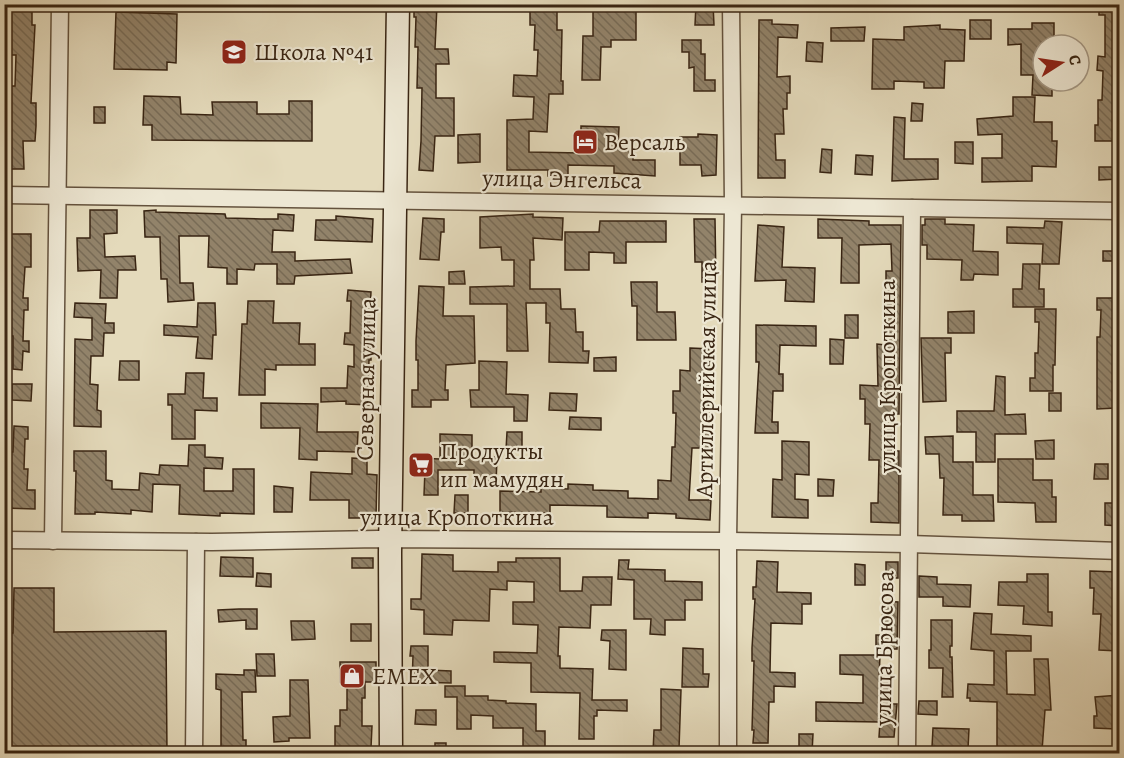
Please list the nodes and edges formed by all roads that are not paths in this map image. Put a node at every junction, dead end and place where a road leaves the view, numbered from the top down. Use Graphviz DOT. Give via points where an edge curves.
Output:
graph roads {
  1 [pos="60,4"];
  2 [pos="398,4"];
  3 [pos="731,4"];
  4 [pos="4,195"];
  5 [pos="57,195"];
  6 [pos="395,200"];
  7 [pos="733,205"];
  8 [pos="912,208"];
  9 [pos="1119,211"];
  10 [pos="4,540"];
  11 [pos="391,540"];
  12 [pos="53,541"];
  13 [pos="728,541"];
  14 [pos="196,542"];
  15 [pos="909,544"];
  16 [pos="1119,551"];
  17 [pos="194,753"];
  18 [pos="391,753"];
  19 [pos="728,753"];
  20 [pos="907,753"];
  1 -- 5 [label="street"];
  2 -- 6 [label="main road, Северная улица"];
  3 -- 7 [label="street, Артиллерийская улица"];
  4 -- 5 [label="street, улица Энгельса"];
  5 -- 6 [label="street, улица Энгельса"];
  5 -- 12 [label="street"];
  6 -- 7 [label="street, улица Энгельса"];
  6 -- 11 [label="main road, Северная улица"];
  7 -- 8 [label="street, улица Энгельса"];
  7 -- 13 [label="street, Артиллерийская улица"];
  8 -- 9 [label="street, улица Энгельса"];
  8 -- 15 [label="street, улица Кропоткина"];
  10 -- 12 [label="street, улица Кропоткина"];
  11 -- 13 [label="street, улица Кропоткина"];
  11 -- 14 [label="street, улица Кропоткина"];
  11 -- 18 [label="main road, Северная улица"];
  12 -- 14 [label="street, улица Кропоткина"];
  13 -- 15 [label="street, улица Кропоткина"];
  13 -- 19 [label="street, Артиллерийская улица"];
  14 -- 17 [label="street"];
  15 -- 16 [label="street, улица Кропоткина"];
  15 -- 20 [label="street, улица Брюсова"];
}
